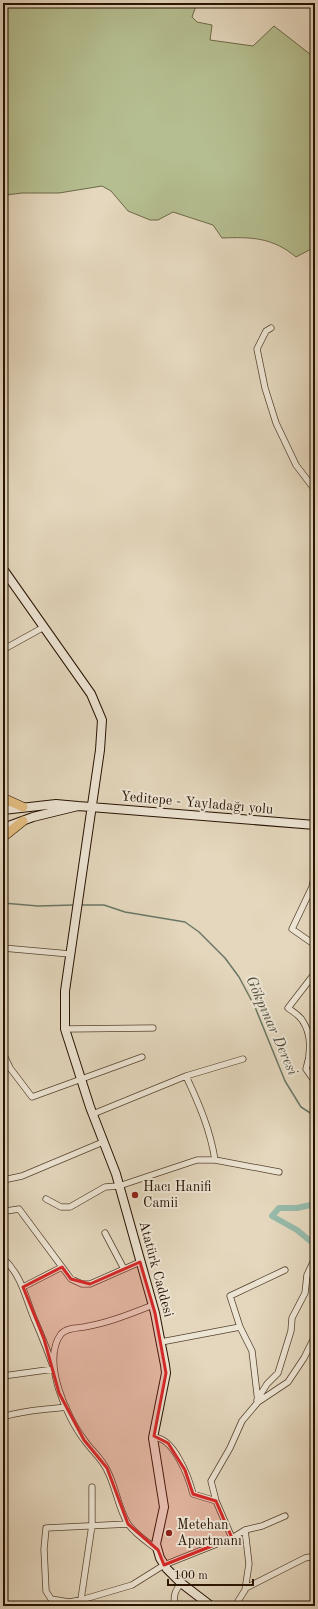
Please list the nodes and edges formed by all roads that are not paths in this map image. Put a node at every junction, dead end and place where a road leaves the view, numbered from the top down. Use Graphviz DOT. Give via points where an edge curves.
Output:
graph roads {
  1 [pos="271,328"];
  2 [pos="315,490"];
  3 [pos="3,569"];
  4 [pos="44,627"];
  5 [pos="6,648"];
  6 [pos="3,798"];
  7 [pos="78,806"];
  8 [pos="23,807"];
  9 [pos="92,808"];
  10 [pos="3,810"];
  11 [pos="23,821"];
  12 [pos="315,825"];
  13 [pos="3,828"];
  14 [pos="3,837"];
  15 [pos="315,874"];
  16 [pos="315,945"];
  17 [pos="3,948"];
  18 [pos="70,954"];
  19 [pos="315,974"];
  20 [pos="153,1028"];
  21 [pos="65,1029"];
  22 [pos="3,1053"];
  23 [pos="142,1057"];
  24 [pos="243,1059"];
  25 [pos="186,1076"];
  26 [pos="81,1079"];
  27 [pos="315,1082"];
  28 [pos="93,1114"];
  29 [pos="104,1142"];
  30 [pos="215,1160"];
  31 [pos="279,1172"];
  32 [pos="3,1178"];
  33 [pos="119,1186"];
  34 [pos="46,1199"];
  35 [pos="3,1215"];
  36 [pos="105,1233"];
  37 [pos="3,1258"];
  38 [pos="315,1258"];
  39 [pos="140,1262"];
  40 [pos="62,1267"];
  41 [pos="124,1270"];
  42 [pos="285,1270"];
  43 [pos="23,1287"];
  44 [pos="153,1305"];
  45 [pos="240,1327"];
  46 [pos="315,1336"];
  47 [pos="161,1342"];
  48 [pos="54,1369"];
  49 [pos="3,1376"];
  50 [pos="258,1401"];
  51 [pos="66,1406"];
  52 [pos="3,1417"];
  53 [pos="153,1438"];
  54 [pos="92,1487"];
  55 [pos="216,1501"];
  56 [pos="285,1516"];
  57 [pos="128,1524"];
  58 [pos="92,1525"];
  59 [pos="245,1530"];
  60 [pos="232,1538"];
  61 [pos="158,1550"];
  62 [pos="315,1556"];
  63 [pos="164,1565"];
  64 [pos="181,1583"];
  65 [pos="246,1588"];
  66 [pos="81,1603"];
  67 [pos="176,1606"];
  68 [pos="211,1606"];
  69 [pos="235,1606"];
  1 -- 2 [label="street" via="266,331 258,350 265,388 276,423 293,458"];
  3 -- 4 [label="main road, Atatürk Caddesi"];
  4 -- 5 [label="street"];
  4 -- 9 [label="main road, Atatürk Caddesi" via="91,694 102,720"];
  6 -- 8 [label="highway"];
  7 -- 8 [label="main road, Yeditepe - Yayladağı yolu" via="56,804"];
  7 -- 9 [label="main road, Yeditepe - Yayladağı yolu"];
  7 -- 11 [label="main road, Yeditepe - Yayladağı yolu"];
  8 -- 10 [label="main road, Yeditepe - Yayladağı yolu"];
  9 -- 12 [label="main road, Yeditepe - Yayladağı yolu"];
  9 -- 18 [label="main road, Atatürk Caddesi"];
  11 -- 13 [label="main road, Yeditepe - Yayladağı yolu"];
  11 -- 14 [label="highway"];
  15 -- 16 [label="street" via="312,887 292,929"];
  17 -- 18 [label="street"];
  18 -- 21 [label="main road, Atatürk Caddesi" via="64,1003"];
  19 -- 27 [label="street" via="288,1008 302,1020 310,1038 310,1059 306,1069"];
  20 -- 21 [label="street"];
  21 -- 26 [label="main road, Atatürk Caddesi"];
  22 -- 26 [label="street" via="10,1068 32,1097"];
  23 -- 26 [label="street"];
  24 -- 25 [label="street"];
  25 -- 28 [label="street"];
  25 -- 30 [label="street" via="212,1138"];
  26 -- 28 [label="main road, Atatürk Caddesi"];
  28 -- 29 [label="main road, Atatürk Caddesi"];
  29 -- 32 [label="street" via="22,1176"];
  29 -- 33 [label="main road, Atatürk Caddesi"];
  30 -- 31 [label="street"];
  30 -- 33 [label="street" via="197,1160"];
  33 -- 34 [label="street" via="105,1187 70,1207 61,1207"];
  33 -- 39 [label="main road, Atatürk Caddesi"];
  35 -- 40 [label="street" via="6,1211 19,1210"];
  36 -- 41 [label="street"];
  37 -- 43 [label="street" via="14,1269"];
  38 -- 50 [label="street" via="306,1275 305,1293 292,1318 291,1331 278,1372 267,1384"];
  39 -- 41 [label="street"];
  39 -- 44 [label="main road, Atatürk Caddesi"];
  40 -- 41 [label="street" via="70,1279 82,1284 90,1284"];
  40 -- 43 [label="street"];
  42 -- 45 [label="street" via="230,1296"];
  43 -- 48 [label="street"];
  44 -- 47 [label="main road, Atatürk Caddesi"];
  44 -- 48 [label="street" via="103,1324 64,1330 54,1353"];
  45 -- 47 [label="street"];
  45 -- 50 [label="street" via="252,1351"];
  46 -- 50 [label="street" via="288,1382"];
  47 -- 53 [label="main road, Atatürk Caddesi" via="166,1373"];
  48 -- 49 [label="street"];
  48 -- 51 [label="street"];
  50 -- 55 [label="street" via="242,1421 211,1481"];
  51 -- 52 [label="street" via="42,1411 20,1411"];
  51 -- 57 [label="street" via="84,1440 107,1468"];
  53 -- 55 [label="street" via="162,1438 168,1443 185,1470 193,1494"];
  53 -- 61 [label="main road, Atatürk Caddesi" via="164,1507 156,1544"];
  54 -- 58 [label="street"];
  55 -- 60 [label="street"];
  56 -- 59 [label="street"];
  57 -- 58 [label="street"];
  57 -- 61 [label="street"];
  58 -- 66 [label="street"];
  58 -- 66 [label="street" via="46,1528 44,1556 47,1594 54,1600"];
  59 -- 60 [label="street"];
  59 -- 65 [label="street" via="250,1564"];
  60 -- 63 [label="street"];
  61 -- 63 [label="main road, Atatürk Caddesi"];
  62 -- 65 [label="street" via="305,1558"];
  63 -- 64 [label="main road, Atatürk Caddesi"];
  63 -- 66 [label="street" via="132,1585"];
  64 -- 67 [label="street" via="173,1598"];
  64 -- 68 [label="main road, Atatürk Caddesi"];
  65 -- 69 [label="street"];
}
